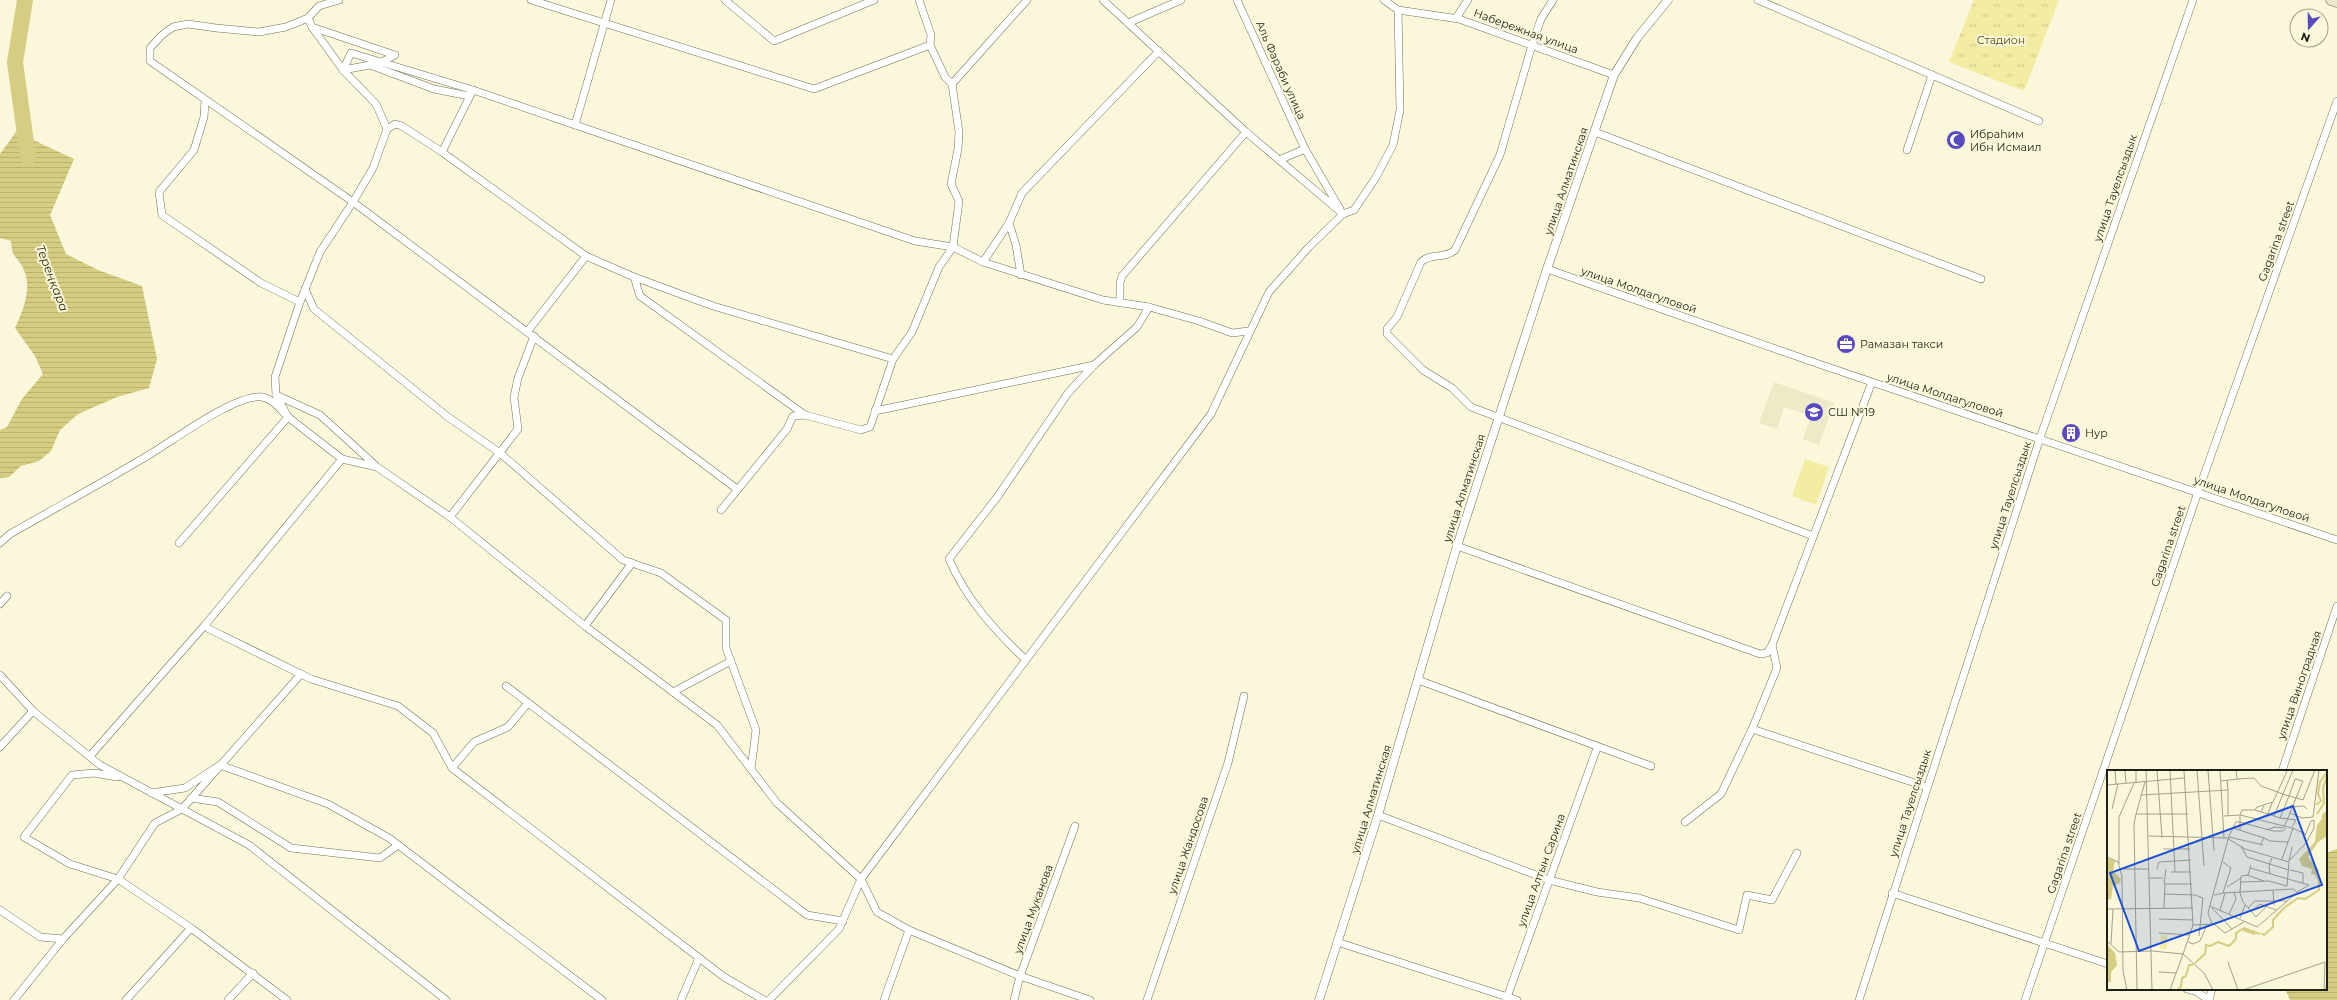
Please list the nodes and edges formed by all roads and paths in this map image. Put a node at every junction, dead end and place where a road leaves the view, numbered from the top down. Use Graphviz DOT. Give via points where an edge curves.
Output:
graph roads {
  1 [pos="339,0"];
  2 [pos="531,0"];
  3 [pos="611,0"];
  4 [pos="725,0"];
  5 [pos="874,0"];
  6 [pos="919,0"];
  7 [pos="1027,0"];
  8 [pos="1103,0"];
  9 [pos="1181,0"];
  10 [pos="1237,0"];
  11 [pos="1384,0"];
  12 [pos="1468,0"];
  13 [pos="1553,0"];
  14 [pos="1668,0"];
  15 [pos="1758,0"];
  16 [pos="2193,0"];
  17 [pos="2331,0"];
  18 [pos="2337,2"];
  19 [pos="1398,10"];
  20 [pos="308,18"];
  21 [pos="1456,18"];
  22 [pos="1128,23"];
  23 [pos="604,24"];
  24 [pos="312,27"];
  25 [pos="930,45"];
  26 [pos="1532,45"];
  27 [pos="1159,51"];
  28 [pos="381,62"];
  29 [pos="370,65"];
  30 [pos="343,70"];
  31 [pos="1614,75"];
  32 [pos="1932,75"];
  33 [pos="952,84"];
  34 [pos="471,93"];
  35 [pos="205,101"];
  36 [pos="2337,101"];
  37 [pos="2039,121"];
  38 [pos="575,124"];
  39 [pos="388,129"];
  40 [pos="1246,132"];
  41 [pos="1595,132"];
  42 [pos="1304,149"];
  43 [pos="1907,150"];
  44 [pos="442,152"];
  45 [pos="1279,160"];
  46 [pos="354,202"];
  47 [pos="1343,214"];
  48 [pos="1008,223"];
  49 [pos="953,247"];
  50 [pos="586,256"];
  51 [pos="983,262"];
  52 [pos="1547,269"];
  53 [pos="1021,275"];
  54 [pos="634,277"];
  55 [pos="1981,279"];
  56 [pos="306,289"];
  57 [pos="300,302"];
  58 [pos="1120,303"];
  59 [pos="1149,307"];
  60 [pos="1249,331"];
  61 [pos="527,332"];
  62 [pos="534,336"];
  63 [pos="893,359"];
  64 [pos="1094,365"];
  65 [pos="1872,382"];
  66 [pos="276,395"];
  67 [pos="875,411"];
  68 [pos="805,415"];
  69 [pos="288,417"];
  70 [pos="1499,417"];
  71 [pos="2040,438"];
  72 [pos="500,453"];
  73 [pos="342,459"];
  74 [pos="377,467"];
  75 [pos="737,489"];
  76 [pos="2198,492"];
  77 [pos="720,510"];
  78 [pos="450,517"];
  79 [pos="1813,536"];
  80 [pos="2337,540"];
  81 [pos="0,543"];
  82 [pos="179,543"];
  83 [pos="1457,546"];
  84 [pos="632,563"];
  85 [pos="7,596"];
  86 [pos="0,604"];
  87 [pos="2337,606"];
  88 [pos="205,625"];
  89 [pos="585,626"];
  90 [pos="1772,645"];
  91 [pos="1026,660"];
  92 [pos="731,661"];
  93 [pos="301,674"];
  94 [pos="0,675"];
  95 [pos="1418,680"];
  96 [pos="506,686"];
  97 [pos="673,692"];
  98 [pos="1244,696"];
  99 [pos="528,703"];
  100 [pos="33,711"];
  101 [pos="1752,729"];
  102 [pos="0,747"];
  103 [pos="1597,748"];
  104 [pos="90,756"];
  105 [pos="220,765"];
  106 [pos="1651,766"];
  107 [pos="452,768"];
  108 [pos="751,769"];
  109 [pos="2282,770"];
  110 [pos="124,778"];
  111 [pos="1927,787"];
  112 [pos="151,793"];
  113 [pos="191,798"];
  114 [pos="182,809"];
  115 [pos="1378,815"];
  116 [pos="1685,822"];
  117 [pos="1075,826"];
  118 [pos="398,845"];
  119 [pos="1796,853"];
  120 [pos="118,878"];
  121 [pos="861,879"];
  122 [pos="1549,880"];
  123 [pos="1892,893"];
  124 [pos="0,910"];
  125 [pos="843,921"];
  126 [pos="191,928"];
  127 [pos="909,930"];
  128 [pos="63,939"];
  129 [pos="1337,942"];
  130 [pos="2045,945"];
  131 [pos="699,958"];
  132 [pos="2107,964"];
  133 [pos="253,973"];
  134 [pos="1020,976"];
  135 [pos="2190,990"];
  136 [pos="2212,990"];
  137 [pos="1506,998"];
  138 [pos="14,1000"];
  139 [pos="126,1000"];
  140 [pos="228,1000"];
  141 [pos="287,1000"];
  142 [pos="446,1000"];
  143 [pos="602,1000"];
  144 [pos="681,1000"];
  145 [pos="764,1000"];
  146 [pos="769,1000"];
  147 [pos="884,1000"];
  148 [pos="1014,1000"];
  149 [pos="1090,1000"];
  150 [pos="1147,1000"];
  151 [pos="1319,1000"];
  152 [pos="1517,1000"];
  153 [pos="1859,1000"];
  154 [pos="2025,1000"];
  155 [pos="2209,1000"];
  1 -- 20 [label="street" via="319,6"];
  2 -- 23 [label="street"];
  3 -- 23 [label="street"];
  4 -- 5 [label="street" via="774,41"];
  6 -- 25 [label="street" via="931,35"];
  7 -- 33 [label="street"];
  8 -- 22 [label="street"];
  9 -- 22 [label="street"];
  10 -- 42 [label="street, Аль Фараби улица"];
  11 -- 19 [label="street, Набережная улица"];
  12 -- 21 [label="street"];
  13 -- 26 [label="street" via="1541,19"];
  14 -- 31 [label="street, улица Алматинская" via="1637,38"];
  15 -- 32 [label="street"];
  16 -- 71 [label="street, улица Тауелсыздык"];
  17 -- 18 [label="main road"];
  19 -- 21 [label="street, Набережная улица"];
  19 -- 47 [label="street" via="1400,110 1393,145 1354,210"];
  20 -- 24 [label="street"];
  20 -- 35 [label="street" via="286,27 260,32 188,24 173,27 162,35 150,48 150,61"];
  21 -- 26 [label="street, Набережная улица"];
  22 -- 27 [label="street"];
  23 -- 25 [label="street" via="814,89"];
  23 -- 38 [label="street"];
  24 -- 28 [label="street" via="395,55"];
  24 -- 30 [label="street"];
  25 -- 33 [label="street" via="945,77"];
  26 -- 31 [label="street, Набережная улица"];
  26 -- 70 [label="street" via="1500,155 1455,250 1450,255 1424,258 1397,318 1387,329 1391,339 1423,370 1452,388 1471,407"];
  27 -- 40 [label="street"];
  27 -- 48 [label="street" via="1022,193"];
  28 -- 29 [label="street"];
  28 -- 30 [label="street" via="351,53"];
  28 -- 34 [label="street"];
  29 -- 30 [label="street"];
  29 -- 34 [label="street" via="434,89"];
  30 -- 39 [label="street" via="376,104"];
  31 -- 41 [label="street, улица Алматинская"];
  32 -- 37 [label="street"];
  32 -- 43 [label="street"];
  33 -- 49 [label="street" via="959,132 951,184 959,201"];
  34 -- 38 [label="street"];
  34 -- 44 [label="street"];
  35 -- 46 [label="street"];
  35 -- 57 [label="street" via="204,117 194,150 159,192 162,215 261,283"];
  36 -- 76 [label="street, Gagarina street"];
  38 -- 49 [label="street" via="915,241"];
  39 -- 44 [label="street" via="395,124 402,126"];
  39 -- 46 [label="street" via="373,168"];
  40 -- 45 [label="street"];
  40 -- 58 [label="street" via="1126,271 1120,282"];
  41 -- 52 [label="street, улица Алматинская"];
  41 -- 55 [label="street"];
  42 -- 45 [label="street"];
  42 -- 47 [label="street, Аль Фараби улица"];
  44 -- 50 [label="street"];
  45 -- 47 [label="street"];
  46 -- 56 [label="street" via="320,252"];
  46 -- 61 [label="street"];
  47 -- 60 [label="street" via="1269,292"];
  48 -- 51 [label="street"];
  48 -- 53 [label="street" via="1016,245"];
  49 -- 51 [label="street"];
  49 -- 63 [label="street" via="939,267 912,332"];
  50 -- 54 [label="street"];
  50 -- 61 [label="street"];
  51 -- 53 [label="street"];
  52 -- 65 [label="street, улица Молдагуловой"];
  52 -- 70 [label="street, улица Алматинская"];
  53 -- 58 [label="street"];
  54 -- 63 [label="street" via="713,306"];
  54 -- 68 [label="street" via="640,296"];
  56 -- 57 [label="street"];
  56 -- 72 [label="street" via="314,309 448,417"];
  57 -- 66 [label="street" via="275,377"];
  58 -- 59 [label="street"];
  59 -- 60 [label="street" via="1232,333"];
  59 -- 64 [label="street" via="1137,327"];
  60 -- 91 [label="street" via="1211,414"];
  61 -- 62 [label="street"];
  62 -- 72 [label="street" via="518,378 514,397 518,429"];
  62 -- 75 [label="street"];
  63 -- 67 [label="street"];
  64 -- 67 [label="street"];
  64 -- 91 [label="street" via="1068,393 998,496 949,559 990,625"];
  65 -- 71 [label="street, улица Молдагуловой"];
  65 -- 79 [label="street"];
  66 -- 69 [label="street"];
  66 -- 74 [label="street" via="320,415"];
  67 -- 68 [label="street" via="870,427 861,430"];
  68 -- 75 [label="street" via="793,416 787,429"];
  69 -- 73 [label="street"];
  69 -- 81 [label="street" via="273,401 261,397 247,399 194,425 153,453 10,534"];
  69 -- 82 [label="street"];
  70 -- 79 [label="street"];
  70 -- 83 [label="street, улица Алматинская"];
  71 -- 76 [label="street, улица Молдагуловой"];
  71 -- 111 [label="street, улица Тауелсыздык"];
  72 -- 78 [label="street"];
  72 -- 84 [label="street" via="624,560"];
  73 -- 74 [label="street"];
  73 -- 88 [label="street"];
  74 -- 78 [label="street"];
  75 -- 77 [label="street"];
  76 -- 80 [label="street, улица Молдагуловой"];
  76 -- 130 [label="street, Gagarina street"];
  78 -- 89 [label="street"];
  79 -- 90 [label="street"];
  83 -- 90 [label="street" via="1760,654 1767,653"];
  83 -- 95 [label="street, улица Алматинская"];
  84 -- 89 [label="street"];
  84 -- 92 [label="street" via="662,573 726,620 726,648"];
  85 -- 86 [label="street"];
  87 -- 109 [label="street, улица Виноградная"];
  88 -- 93 [label="street"];
  88 -- 104 [label="street"];
  89 -- 97 [label="street"];
  90 -- 101 [label="street" via="1777,668"];
  91 -- 121 [label="street"];
  92 -- 97 [label="street"];
  92 -- 108 [label="street" via="756,730"];
  93 -- 105 [label="street"];
  93 -- 107 [label="street" via="398,706 433,733"];
  94 -- 100 [label="street"];
  95 -- 103 [label="street"];
  95 -- 115 [label="street, улица Алматинская"];
  96 -- 99 [label="street"];
  97 -- 108 [label="street" via="717,725"];
  98 -- 150 [label="street, улица Жандосова" via="1228,763"];
  99 -- 107 [label="street" via="508,727 474,742"];
  99 -- 125 [label="street" via="807,915"];
  100 -- 102 [label="street"];
  100 -- 104 [label="street"];
  101 -- 111 [label="street"];
  101 -- 116 [label="street" via="1721,794"];
  103 -- 106 [label="street"];
  103 -- 122 [label="street, улица Алтын Сарина"];
  104 -- 110 [label="street" via="100,765"];
  105 -- 112 [label="street" via="185,788"];
  105 -- 113 [label="street"];
  105 -- 118 [label="street" via="328,804"];
  107 -- 131 [label="street"];
  108 -- 121 [label="street" via="777,803"];
  110 -- 112 [label="street"];
  110 -- 120 [label="street" via="94,773 72,775 24,837 70,864"];
  111 -- 123 [label="street, улица Тауелсыздык"];
  112 -- 114 [label="street"];
  113 -- 114 [label="street"];
  113 -- 118 [label="street" via="218,802 291,848 380,858"];
  114 -- 120 [label="street" via="155,822"];
  114 -- 142 [label="street" via="249,845"];
  115 -- 122 [label="street"];
  115 -- 129 [label="street, улица Алматинская"];
  117 -- 134 [label="street, улица Муканова"];
  118 -- 143 [label="street"];
  119 -- 122 [label="street" via="1772,900 1747,895 1739,930 1639,898 1597,892"];
  120 -- 126 [label="street"];
  120 -- 128 [label="street"];
  121 -- 125 [label="street"];
  121 -- 127 [label="street" via="877,912"];
  122 -- 137 [label="street, улица Алтын Сарина"];
  123 -- 130 [label="street"];
  123 -- 153 [label="street, улица Тауелсыздык"];
  124 -- 128 [label="street" via="40,937"];
  125 -- 146 [label="street" via="839,929"];
  126 -- 133 [label="street"];
  126 -- 139 [label="street"];
  127 -- 134 [label="street"];
  127 -- 147 [label="street"];
  128 -- 138 [label="street"];
  129 -- 137 [label="street"];
  129 -- 151 [label="street, улица Алматинская"];
  130 -- 132 [label="street"];
  130 -- 154 [label="street, Gagarina street"];
  131 -- 144 [label="street"];
  131 -- 145 [label="street" via="724,977"];
  133 -- 140 [label="street"];
  133 -- 141 [label="street"];
  134 -- 148 [label="street, улица Муканова"];
  134 -- 149 [label="street"];
  135 -- 155 [label="street"];
  136 -- 155 [label="street"];
  137 -- 152 [label="street"];
}
